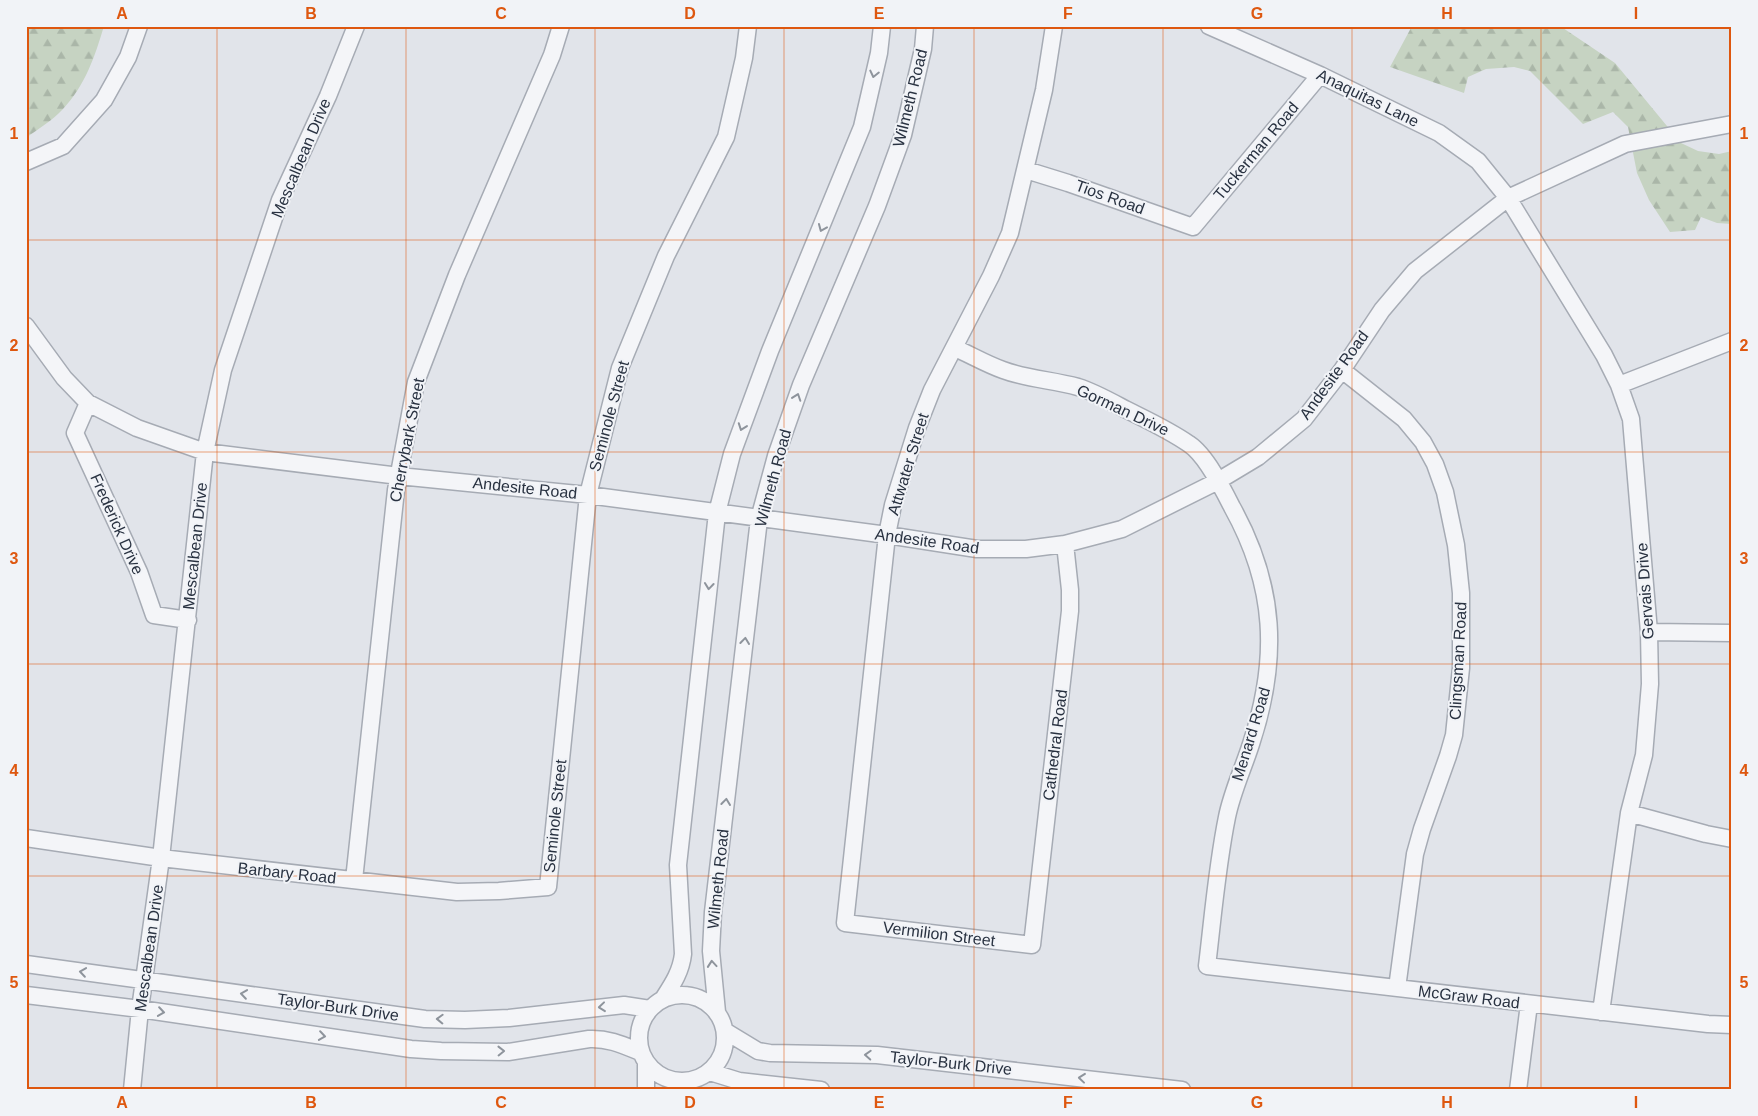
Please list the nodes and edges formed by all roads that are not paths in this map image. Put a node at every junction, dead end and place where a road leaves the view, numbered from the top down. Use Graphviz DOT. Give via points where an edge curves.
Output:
graph roads {
  1 [pos="139,26"];
  2 [pos="356,26"];
  3 [pos="561,26"];
  4 [pos="748,26"];
  5 [pos="882,26"];
  6 [pos="925,26"];
  7 [pos="1054,26"];
  8 [pos="1209,26"];
  9 [pos="1320,75"];
  10 [pos="1732,124"];
  11 [pos="26,162"];
  12 [pos="1026,170"];
  13 [pos="1508,198"];
  14 [pos="1193,227"];
  15 [pos="26,326"];
  16 [pos="1732,340"];
  17 [pos="955,348"];
  18 [pos="1342,370"];
  19 [pos="1619,385"];
  20 [pos="88,403"];
  21 [pos="205,452"];
  22 [pos="399,476"];
  23 [pos="1218,480"];
  24 [pos="588,495"];
  25 [pos="717,513"];
  26 [pos="760,518"];
  27 [pos="887,535"];
  28 [pos="1065,544"];
  29 [pos="188,620"];
  30 [pos="1649,632"];
  31 [pos="1732,633"];
  32 [pos="1629,813"];
  33 [pos="26,838"];
  34 [pos="1732,839"];
  35 [pos="161,858"];
  36 [pos="354,880"];
  37 [pos="548,887"];
  38 [pos="845,923"];
  39 [pos="1032,945"];
  40 [pos="26,964"];
  41 [pos="1207,966"];
  42 [pos="144,980"];
  43 [pos="1397,988"];
  44 [pos="26,995"];
  45 [pos="656,1004"];
  46 [pos="1529,1004"];
  47 [pos="140,1009"];
  48 [pos="717,1012"];
  49 [pos="1601,1012"];
  50 [pos="1732,1025"];
  51 [pos="725,1031"];
  52 [pos="643,1057"];
  53 [pos="699,1080"];
  54 [pos="132,1090"];
  55 [pos="646,1090"];
  56 [pos="821,1090"];
  57 [pos="1182,1090"];
  58 [pos="1518,1090"];
  1 -- 11 [label="street" via="128,58 104,100 63,146"];
  2 -- 21 [label="street, Mescalbean Drive" via="280,200 223,370"];
  3 -- 22 [label="street, Cherrybark Street" via="552,56 457,275 416,382"];
  4 -- 24 [label="street, Seminole Street" via="726,137 666,256 620,368"];
  5 -- 25 [label="street, Wilmeth Road, one-way" via="862,127 770,351 732,454"];
  26 -- 6 [label="street, Wilmeth Road, one-way" via="776,456 801,385 877,206 903,135 923,50"];
  7 -- 12 [label="street, Attwater Street"];
  8 -- 9 [label="street, Anaquitas Lane"];
  9 -- 13 [label="street, Anaquitas Lane" via="1439,133 1478,160"];
  9 -- 14 [label="street, Tuckerman Road"];
  10 -- 13 [label="street, Andesite Road" via="1625,144"];
  12 -- 14 [label="street, Tios Road"];
  12 -- 17 [label="street, Attwater Street" via="1010,233"];
  13 -- 18 [label="street, Andesite Road" via="1415,272 1382,310"];
  13 -- 19 [label="street, Gervais Drive"];
  15 -- 20 [label="street, Andesite Road" via="64,378"];
  16 -- 19 [label="street"];
  17 -- 23 [label="street, Gorman Drive" via="1003,370 1078,387 1123,408 1192,446"];
  17 -- 27 [label="street, Attwater Street" via="932,390 917,428"];
  18 -- 23 [label="street, Andesite Road" via="1304,419 1258,457"];
  18 -- 43 [label="street, Clingsman Road" via="1404,419 1423,442 1435,464 1445,492 1456,545 1461,593 1461,668 1454,735 1415,854"];
  19 -- 30 [label="street, Gervais Drive" via="1630,419"];
  20 -- 21 [label="street, Andesite Road" via="137,428"];
  20 -- 29 [label="street, Frederick Drive" via="75,434 139,572 154,615"];
  21 -- 22 [label="street, Andesite Road"];
  21 -- 29 [label="street, Mescalbean Drive"];
  22 -- 24 [label="street, Andesite Road"];
  22 -- 36 [label="street, Cherrybark Street"];
  23 -- 28 [label="street, Andesite Road" via="1122,529"];
  23 -- 41 [label="street, Menard Road" via="1241,523 1262,579 1268,607 1270,655 1264,700 1227,815"];
  24 -- 25 [label="street, Andesite Road"];
  24 -- 37 [label="street, Seminole Street"];
  25 -- 26 [label="street, Andesite Road"];
  25 -- 45 [label="street, Wilmeth Road, one-way" via="678,865 682,964"];
  26 -- 27 [label="street, Andesite Road"];
  48 -- 26 [label="street, Wilmeth Road, one-way" via="711,951 713,912"];
  27 -- 28 [label="street, Andesite Road" via="977,549 1026,549"];
  27 -- 38 [label="street, Attwater Street"];
  28 -- 39 [label="street, Cathedral Road" via="1070,611"];
  29 -- 35 [label="street, Mescalbean Drive"];
  30 -- 31 [label="street"];
  30 -- 32 [label="street, Gervais Drive" via="1650,684 1644,755"];
  32 -- 34 [label="street"];
  32 -- 49 [label="street, Gervais Drive"];
  33 -- 35 [label="street, Barbary Road"];
  35 -- 36 [label="street, Barbary Road"];
  35 -- 42 [label="street, Mescalbean Drive"];
  36 -- 37 [label="street, Barbary Road" via="457,892"];
  38 -- 39 [label="street, Vermilion Street"];
  42 -- 40 [label="street, Taylor-Burk Drive, one-way"];
  41 -- 43 [label="street, McGraw Road"];
  45 -- 42 [label="street, Taylor-Burk Drive, one-way" via="624,1004 509,1018 425,1019"];
  42 -- 47 [label="street, Mescalbean Drive"];
  43 -- 46 [label="street, McGraw Road"];
  44 -- 47 [label="street, Taylor-Burk Drive"];
  45 -- 48 [label="street" via="686,995 698,998"];
  45 -- 52 [label="street" via="644,1018 640,1029 638,1040"];
  46 -- 49 [label="street, McGraw Road"];
  46 -- 58 [label="street"];
  47 -- 52 [label="street, Taylor-Burk Drive, one-way" via="441,1051 508,1052 601,1038"];
  47 -- 54 [label="street, Mescalbean Drive"];
  48 -- 51 [label="street"];
  49 -- 50 [label="street, McGraw Road"];
  51 -- 53 [label="street" via="723,1053 718,1064"];
  57 -- 51 [label="street, Taylor-Burk Drive, one-way" via="878,1055 770,1053 758,1051"];
  52 -- 53 [label="street" via="656,1073 668,1080"];
  52 -- 55 [label="street"];
  53 -- 56 [label="street"];
}
